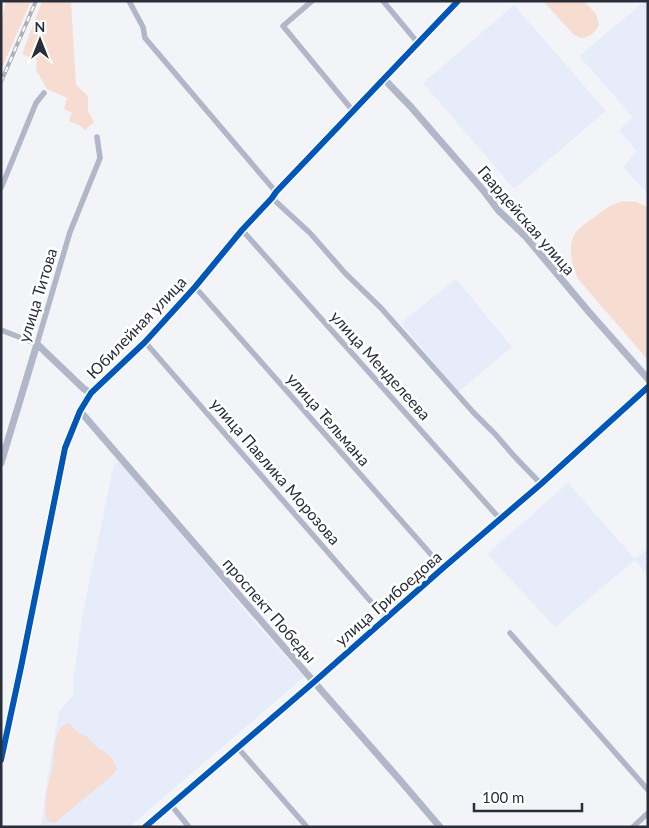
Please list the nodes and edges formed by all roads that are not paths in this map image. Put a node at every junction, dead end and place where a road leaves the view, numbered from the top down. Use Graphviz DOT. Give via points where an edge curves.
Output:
graph roads {
  1 [pos="129,1"];
  2 [pos="312,1"];
  3 [pos="383,1"];
  4 [pos="458,1"];
  5 [pos="418,42"];
  6 [pos="384,79"];
  7 [pos="44,93"];
  8 [pos="353,111"];
  9 [pos="98,137"];
  10 [pos="1,188"];
  11 [pos="274,195"];
  12 [pos="242,230"];
  13 [pos="195,288"];
  14 [pos="1,330"];
  15 [pos="145,342"];
  16 [pos="37,344"];
  17 [pos="648,379"];
  18 [pos="648,387"];
  19 [pos="91,393"];
  20 [pos="80,411"];
  21 [pos="1,463"];
  22 [pos="541,484"];
  23 [pos="500,519"];
  24 [pos="443,568"];
  25 [pos="386,619"];
  26 [pos="510,632"];
  27 [pos="314,682"];
  28 [pos="238,748"];
  29 [pos="1,760"];
  30 [pos="648,790"];
  31 [pos="171,805"];
  32 [pos="648,813"];
  33 [pos="145,827"];
  34 [pos="189,827"];
  35 [pos="307,827"];
  36 [pos="440,827"];
  37 [pos="633,827"];
  1 -- 11 [label="street" via="144,27 145,38"];
  2 -- 8 [label="street" via="283,26"];
  3 -- 5 [label="street"];
  4 -- 5 [label="street, Юбилейная улица"];
  5 -- 6 [label="street, Юбилейная улица"];
  6 -- 8 [label="street, Юбилейная улица"];
  6 -- 17 [label="street, Гвардейская улица"];
  7 -- 10 [label="street" via="36,103"];
  8 -- 11 [label="street, Юбилейная улица"];
  9 -- 16 [label="street, улица Титова" via="100,158 70,232"];
  11 -- 12 [label="street, Юбилейная улица"];
  11 -- 22 [label="street"];
  12 -- 13 [label="street, Юбилейная улица"];
  12 -- 23 [label="street, улица Менделеева"];
  13 -- 15 [label="street, Юбилейная улица"];
  13 -- 24 [label="street, улица Тельмана"];
  14 -- 16 [label="street"];
  15 -- 19 [label="street, Юбилейная улица"];
  15 -- 25 [label="street, улица Павлика Морозова"];
  16 -- 19 [label="street"];
  16 -- 21 [label="street, улица Титова"];
  18 -- 22 [label="street, улица Грибоедова"];
  19 -- 20 [label="street, Юбилейная улица"];
  20 -- 27 [label="street, проспект Победы"];
  20 -- 29 [label="street, Юбилейная улица" via="65,448"];
  22 -- 23 [label="street, улица Грибоедова"];
  23 -- 24 [label="street, улица Грибоедова"];
  24 -- 25 [label="street, улица Грибоедова"];
  25 -- 27 [label="street, улица Грибоедова"];
  26 -- 30 [label="street"];
  27 -- 28 [label="street, улица Грибоедова"];
  27 -- 36 [label="street, проспект Победы"];
  28 -- 31 [label="street, улица Грибоедова"];
  28 -- 35 [label="street"];
  31 -- 33 [label="street, улица Грибоедова"];
  31 -- 34 [label="street"];
  32 -- 37 [label="street"];
}
